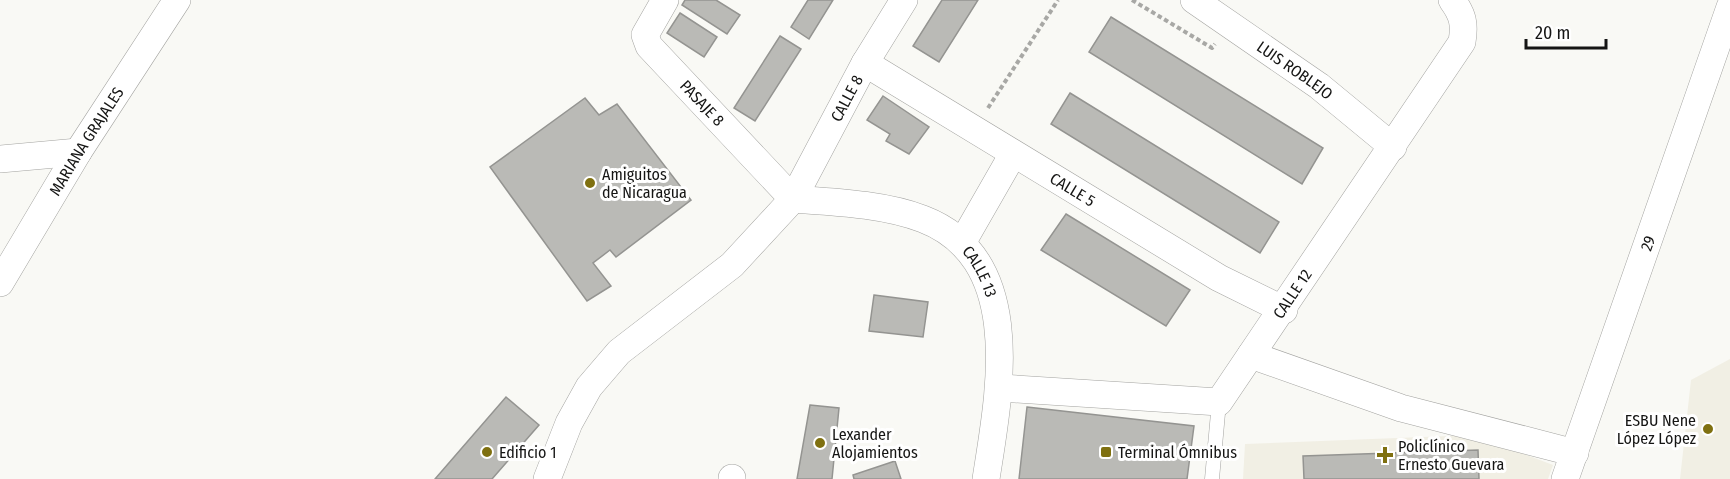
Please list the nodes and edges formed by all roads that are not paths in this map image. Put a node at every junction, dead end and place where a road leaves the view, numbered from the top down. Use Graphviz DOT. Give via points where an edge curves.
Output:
graph roads {
  1 [pos="177,0"];
  2 [pos="665,0"];
  3 [pos="904,0"];
  4 [pos="1194,0"];
  5 [pos="1452,0"];
  6 [pos="1730,7"];
  7 [pos="865,63"];
  8 [pos="1393,147"];
  9 [pos="78,152"];
  10 [pos="1014,154"];
  11 [pos="0,159"];
  12 [pos="793,199"];
  13 [pos="962,243"];
  14 [pos="0,283"];
  15 [pos="1284,310"];
  16 [pos="1251,355"];
  17 [pos="1000,388"];
  18 [pos="1219,402"];
  19 [pos="1575,453"];
  20 [pos="547,479"];
  21 [pos="986,479"];
  22 [pos="1212,479"];
  23 [pos="1565,479"];
  1 -- 9 [label="street, MARIANA GRAJALES"];
  2 -- 12 [label="street, PASAJE 8" via="645,35 649,46"];
  3 -- 7 [label="street, CALLE 8"];
  4 -- 8 [label="street, LUIS ROBLEJO" via="1319,86"];
  5 -- 8 [label="street, CALLE 12" via="1461,12 1462,42"];
  6 -- 19 [label="street, 29"];
  7 -- 10 [label="street, CALLE 5"];
  7 -- 12 [label="street, CALLE 8"];
  8 -- 15 [label="street, CALLE 12"];
  9 -- 11 [label="street"];
  9 -- 14 [label="street, MARIANA GRAJALES"];
  10 -- 13 [label="street"];
  10 -- 15 [label="street, CALLE 5" via="1219,278"];
  12 -- 13 [label="street, CALLE 13" via="856,204 924,219"];
  12 -- 20 [label="street, CALLE 8" via="732,265 619,352 604,369 569,423"];
  13 -- 17 [label="street, CALLE 13" via="984,277 995,305"];
  15 -- 16 [label="street, CALLE 12"];
  16 -- 18 [label="street, CALLE 12"];
  16 -- 19 [label="street" via="1401,408"];
  17 -- 18 [label="street"];
  17 -- 21 [label="street, CALLE 13"];
  18 -- 22 [label="lane"];
  19 -- 23 [label="street, 29"];
}
